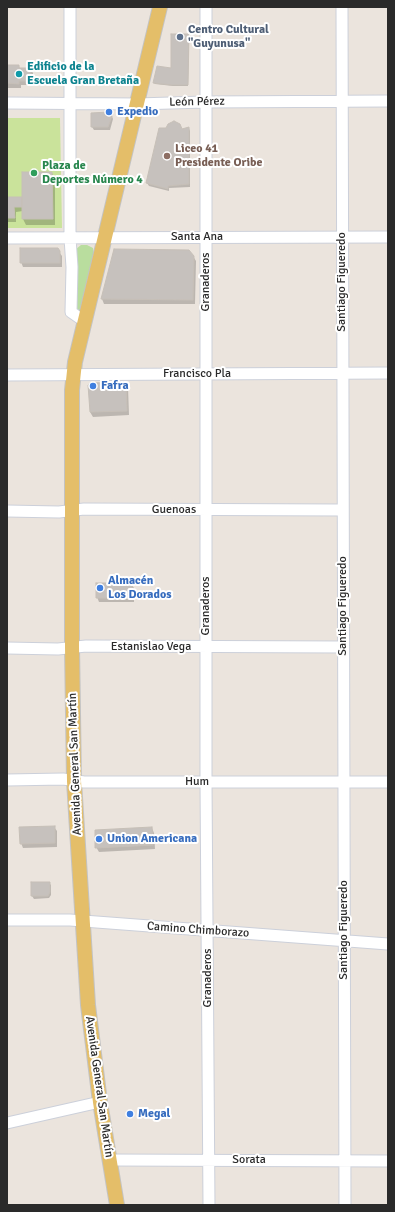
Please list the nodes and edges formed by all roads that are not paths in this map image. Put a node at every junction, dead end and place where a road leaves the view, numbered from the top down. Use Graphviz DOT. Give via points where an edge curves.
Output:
graph roads {
  1 [pos="70,7"];
  2 [pos="160,7"];
  3 [pos="206,7"];
  4 [pos="342,7"];
  5 [pos="388,101"];
  6 [pos="205,102"];
  7 [pos="341,102"];
  8 [pos="7,103"];
  9 [pos="70,104"];
  10 [pos="137,104"];
  11 [pos="206,237"];
  12 [pos="342,237"];
  13 [pos="388,237"];
  14 [pos="7,238"];
  15 [pos="70,238"];
  16 [pos="105,238"];
  17 [pos="84,321"];
  18 [pos="342,373"];
  19 [pos="388,373"];
  20 [pos="206,374"];
  21 [pos="7,375"];
  22 [pos="73,375"];
  23 [pos="206,510"];
  24 [pos="342,510"];
  25 [pos="7,511"];
  26 [pos="71,511"];
  27 [pos="206,647"];
  28 [pos="343,647"];
  29 [pos="7,648"];
  30 [pos="72,648"];
  31 [pos="7,780"];
  32 [pos="74,781"];
  33 [pos="206,782"];
  34 [pos="343,782"];
  35 [pos="388,782"];
  36 [pos="7,920"];
  37 [pos="82,921"];
  38 [pos="207,930"];
  39 [pos="344,941"];
  40 [pos="388,944"];
  41 [pos="100,1102"];
  42 [pos="7,1123"];
  43 [pos="110,1160"];
  44 [pos="208,1160"];
  45 [pos="345,1160"];
  46 [pos="388,1160"];
  47 [pos="117,1205"];
  48 [pos="209,1205"];
  49 [pos="345,1205"];
  1 -- 9 [label="street"];
  2 -- 10 [label="main road, Avenida General San Martín"];
  3 -- 6 [label="street, Granaderos"];
  4 -- 7 [label="street, Santiago Figueredo"];
  5 -- 7 [label="street, León Pérez"];
  6 -- 7 [label="street, León Pérez"];
  6 -- 10 [label="street, León Pérez"];
  6 -- 11 [label="street, Granaderos"];
  7 -- 12 [label="street, Santiago Figueredo"];
  8 -- 9 [label="street, León Pérez"];
  9 -- 10 [label="street, León Pérez"];
  9 -- 15 [label="street"];
  10 -- 16 [label="main road, Avenida General San Martín"];
  11 -- 12 [label="street, Santa Ana"];
  11 -- 16 [label="street, Santa Ana"];
  11 -- 20 [label="street, Granaderos"];
  12 -- 13 [label="street, Santa Ana"];
  12 -- 18 [label="street, Santiago Figueredo"];
  14 -- 15 [label="street, Santa Ana"];
  15 -- 16 [label="street, Santa Ana"];
  15 -- 17 [label="street" via="71,312"];
  16 -- 17 [label="main road, Avenida General San Martín"];
  17 -- 22 [label="main road, Avenida General San Martín"];
  18 -- 19 [label="street, Francisco Pla"];
  18 -- 20 [label="street, Francisco Pla"];
  18 -- 24 [label="street, Santiago Figueredo"];
  20 -- 22 [label="street, Francisco Pla"];
  20 -- 23 [label="street, Granaderos"];
  21 -- 22 [label="street, Francisco Pla"];
  22 -- 26 [label="main road, Avenida General San Martín"];
  23 -- 24 [label="street, Guenoas"];
  23 -- 26 [label="street, Guenoas"];
  23 -- 27 [label="street, Granaderos"];
  24 -- 28 [label="street, Santiago Figueredo"];
  25 -- 26 [label="street, Guenoas"];
  26 -- 30 [label="main road, Avenida General San Martín"];
  27 -- 28 [label="street, Estanislao Vega"];
  27 -- 30 [label="street, Estanislao Vega"];
  27 -- 33 [label="street, Granaderos"];
  28 -- 34 [label="street, Santiago Figueredo"];
  29 -- 30 [label="street, Estanislao Vega"];
  30 -- 32 [label="main road, Avenida General San Martín"];
  31 -- 32 [label="street, Hum"];
  32 -- 33 [label="street, Hum"];
  32 -- 37 [label="main road, Avenida General San Martín"];
  33 -- 34 [label="street, Hum"];
  33 -- 38 [label="street, Granaderos"];
  34 -- 35 [label="street, Hum"];
  34 -- 39 [label="street, Santiago Figueredo"];
  36 -- 37 [label="street, Camino Chimborazo"];
  37 -- 38 [label="street, Camino Chimborazo"];
  37 -- 41 [label="main road, Avenida General San Martín" via="88,1005"];
  38 -- 39 [label="street, Camino Chimborazo"];
  38 -- 44 [label="street, Granaderos"];
  39 -- 40 [label="street, Camino Chimborazo"];
  39 -- 45 [label="street, Santiago Figueredo"];
  41 -- 42 [label="street"];
  41 -- 43 [label="main road, Avenida General San Martín"];
  43 -- 44 [label="street, Sorata"];
  43 -- 47 [label="main road, Avenida General San Martín"];
  44 -- 45 [label="street, Sorata"];
  44 -- 48 [label="street, Granaderos"];
  45 -- 46 [label="street, Sorata"];
  45 -- 49 [label="street, Santiago Figueredo"];
}
